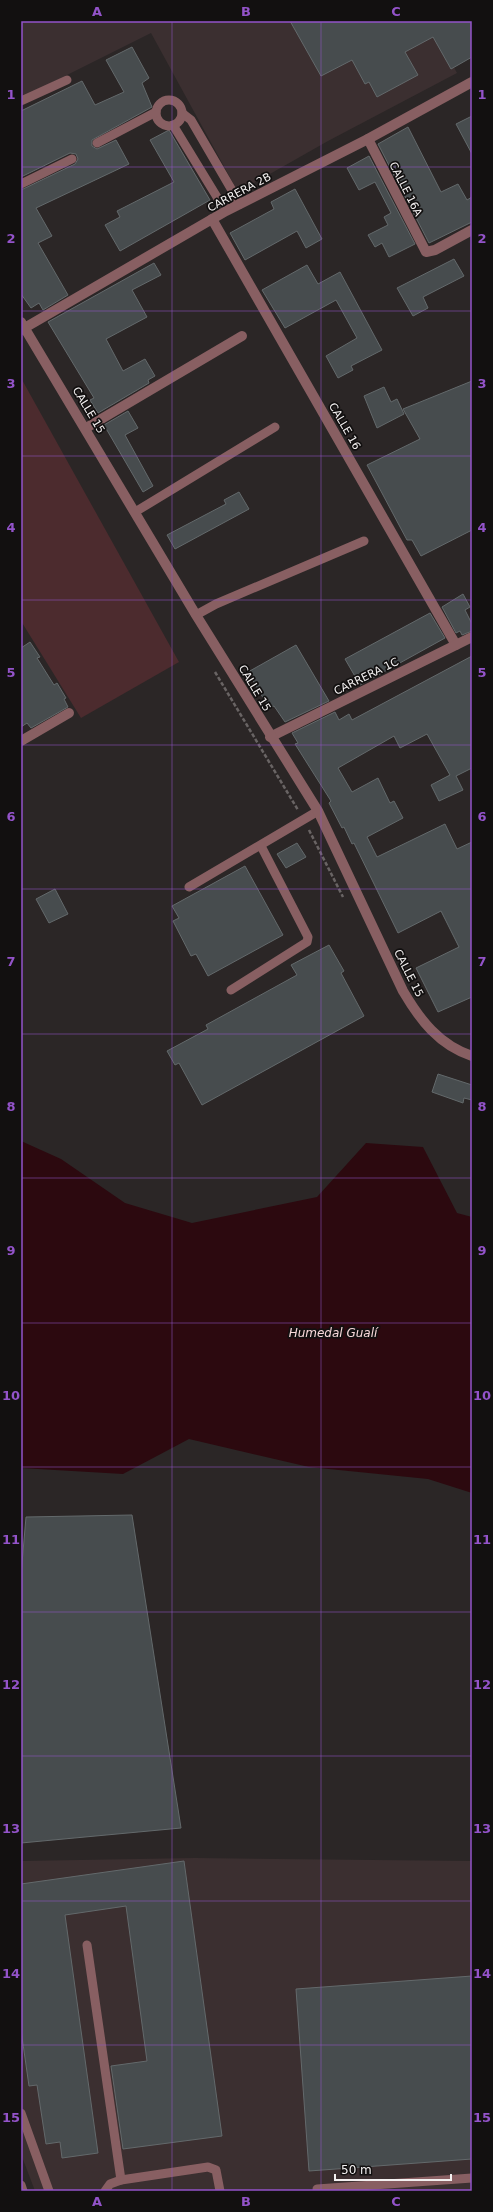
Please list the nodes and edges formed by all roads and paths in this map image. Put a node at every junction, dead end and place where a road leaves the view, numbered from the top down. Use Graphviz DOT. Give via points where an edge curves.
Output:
graph roads {
  1 [pos="67,80"];
  2 [pos="472,82"];
  3 [pos="21,101"];
  4 [pos="156,112"];
  5 [pos="182,113"];
  6 [pos="173,124"];
  7 [pos="368,139"];
  8 [pos="97,143"];
  9 [pos="72,159"];
  10 [pos="21,184"];
  11 [pos="220,202"];
  12 [pos="240,204"];
  13 [pos="212,219"];
  14 [pos="472,230"];
  15 [pos="22,326"];
  16 [pos="242,336"];
  17 [pos="275,427"];
  18 [pos="86,428"];
  19 [pos="136,512"];
  20 [pos="364,541"];
  21 [pos="196,615"];
  22 [pos="472,637"];
  23 [pos="456,645"];
  24 [pos="214,671"];
  25 [pos="68,713"];
  26 [pos="270,737"];
  27 [pos="21,741"];
  28 [pos="318,811"];
  29 [pos="305,820"];
  30 [pos="261,846"];
  31 [pos="189,887"];
  32 [pos="344,898"];
  33 [pos="231,990"];
  34 [pos="472,1056"];
  35 [pos="87,1944"];
  36 [pos="21,2113"];
  37 [pos="472,2178"];
  38 [pos="121,2180"];
  39 [pos="21,2185"];
  40 [pos="317,2189"];
  41 [pos="23,2191"];
  42 [pos="49,2191"];
  43 [pos="106,2191"];
  44 [pos="220,2191"];
  1 -- 3 [label="lane"];
  2 -- 7 [label="street, CARRERA 2B"];
  4 -- 5 [label="lane" via="160,103 169,100 178,104"];
  4 -- 6 [label="lane" via="164,124"];
  4 -- 8 [label="lane"];
  5 -- 6 [label="lane" via="178,122"];
  5 -- 12 [label="lane" via="191,120"];
  6 -- 11 [label="lane"];
  7 -- 12 [label="street, CARRERA 2B"];
  7 -- 14 [label="street, CALLE 16A" via="426,252 431,252"];
  9 -- 10 [label="lane"];
  12 -- 13 [label="street, CARRERA 2B"];
  13 -- 15 [label="street, CARRERA 2B"];
  13 -- 23 [label="street, CALLE 16"];
  15 -- 18 [label="street, CALLE 15"];
  16 -- 18 [label="street"];
  17 -- 19 [label="lane"];
  18 -- 19 [label="street, CALLE 15"];
  19 -- 21 [label="street, CALLE 15"];
  20 -- 21 [label="lane" via="216,604"];
  21 -- 26 [label="street, CALLE 15"];
  22 -- 23 [label="street, CARRERA 1C"];
  23 -- 26 [label="street, CARRERA 1C"];
  24 -- 29 [label="path"];
  25 -- 27 [label="street"];
  26 -- 28 [label="street, CALLE 15"];
  28 -- 29 [label="lane"];
  28 -- 34 [label="street, CALLE 15" via="403,991 418,1016 438,1037"];
  29 -- 30 [label="lane"];
  29 -- 32 [label="path"];
  30 -- 31 [label="lane"];
  30 -- 33 [label="lane" via="308,938 307,942"];
  35 -- 38 [label="lane"];
  36 -- 42 [label="lane"];
  37 -- 40 [label="lane"];
  38 -- 43 [label="lane" via="110,2184"];
  38 -- 44 [label="lane" via="208,2167 216,2170"];
  39 -- 41 [label="lane"];
}
